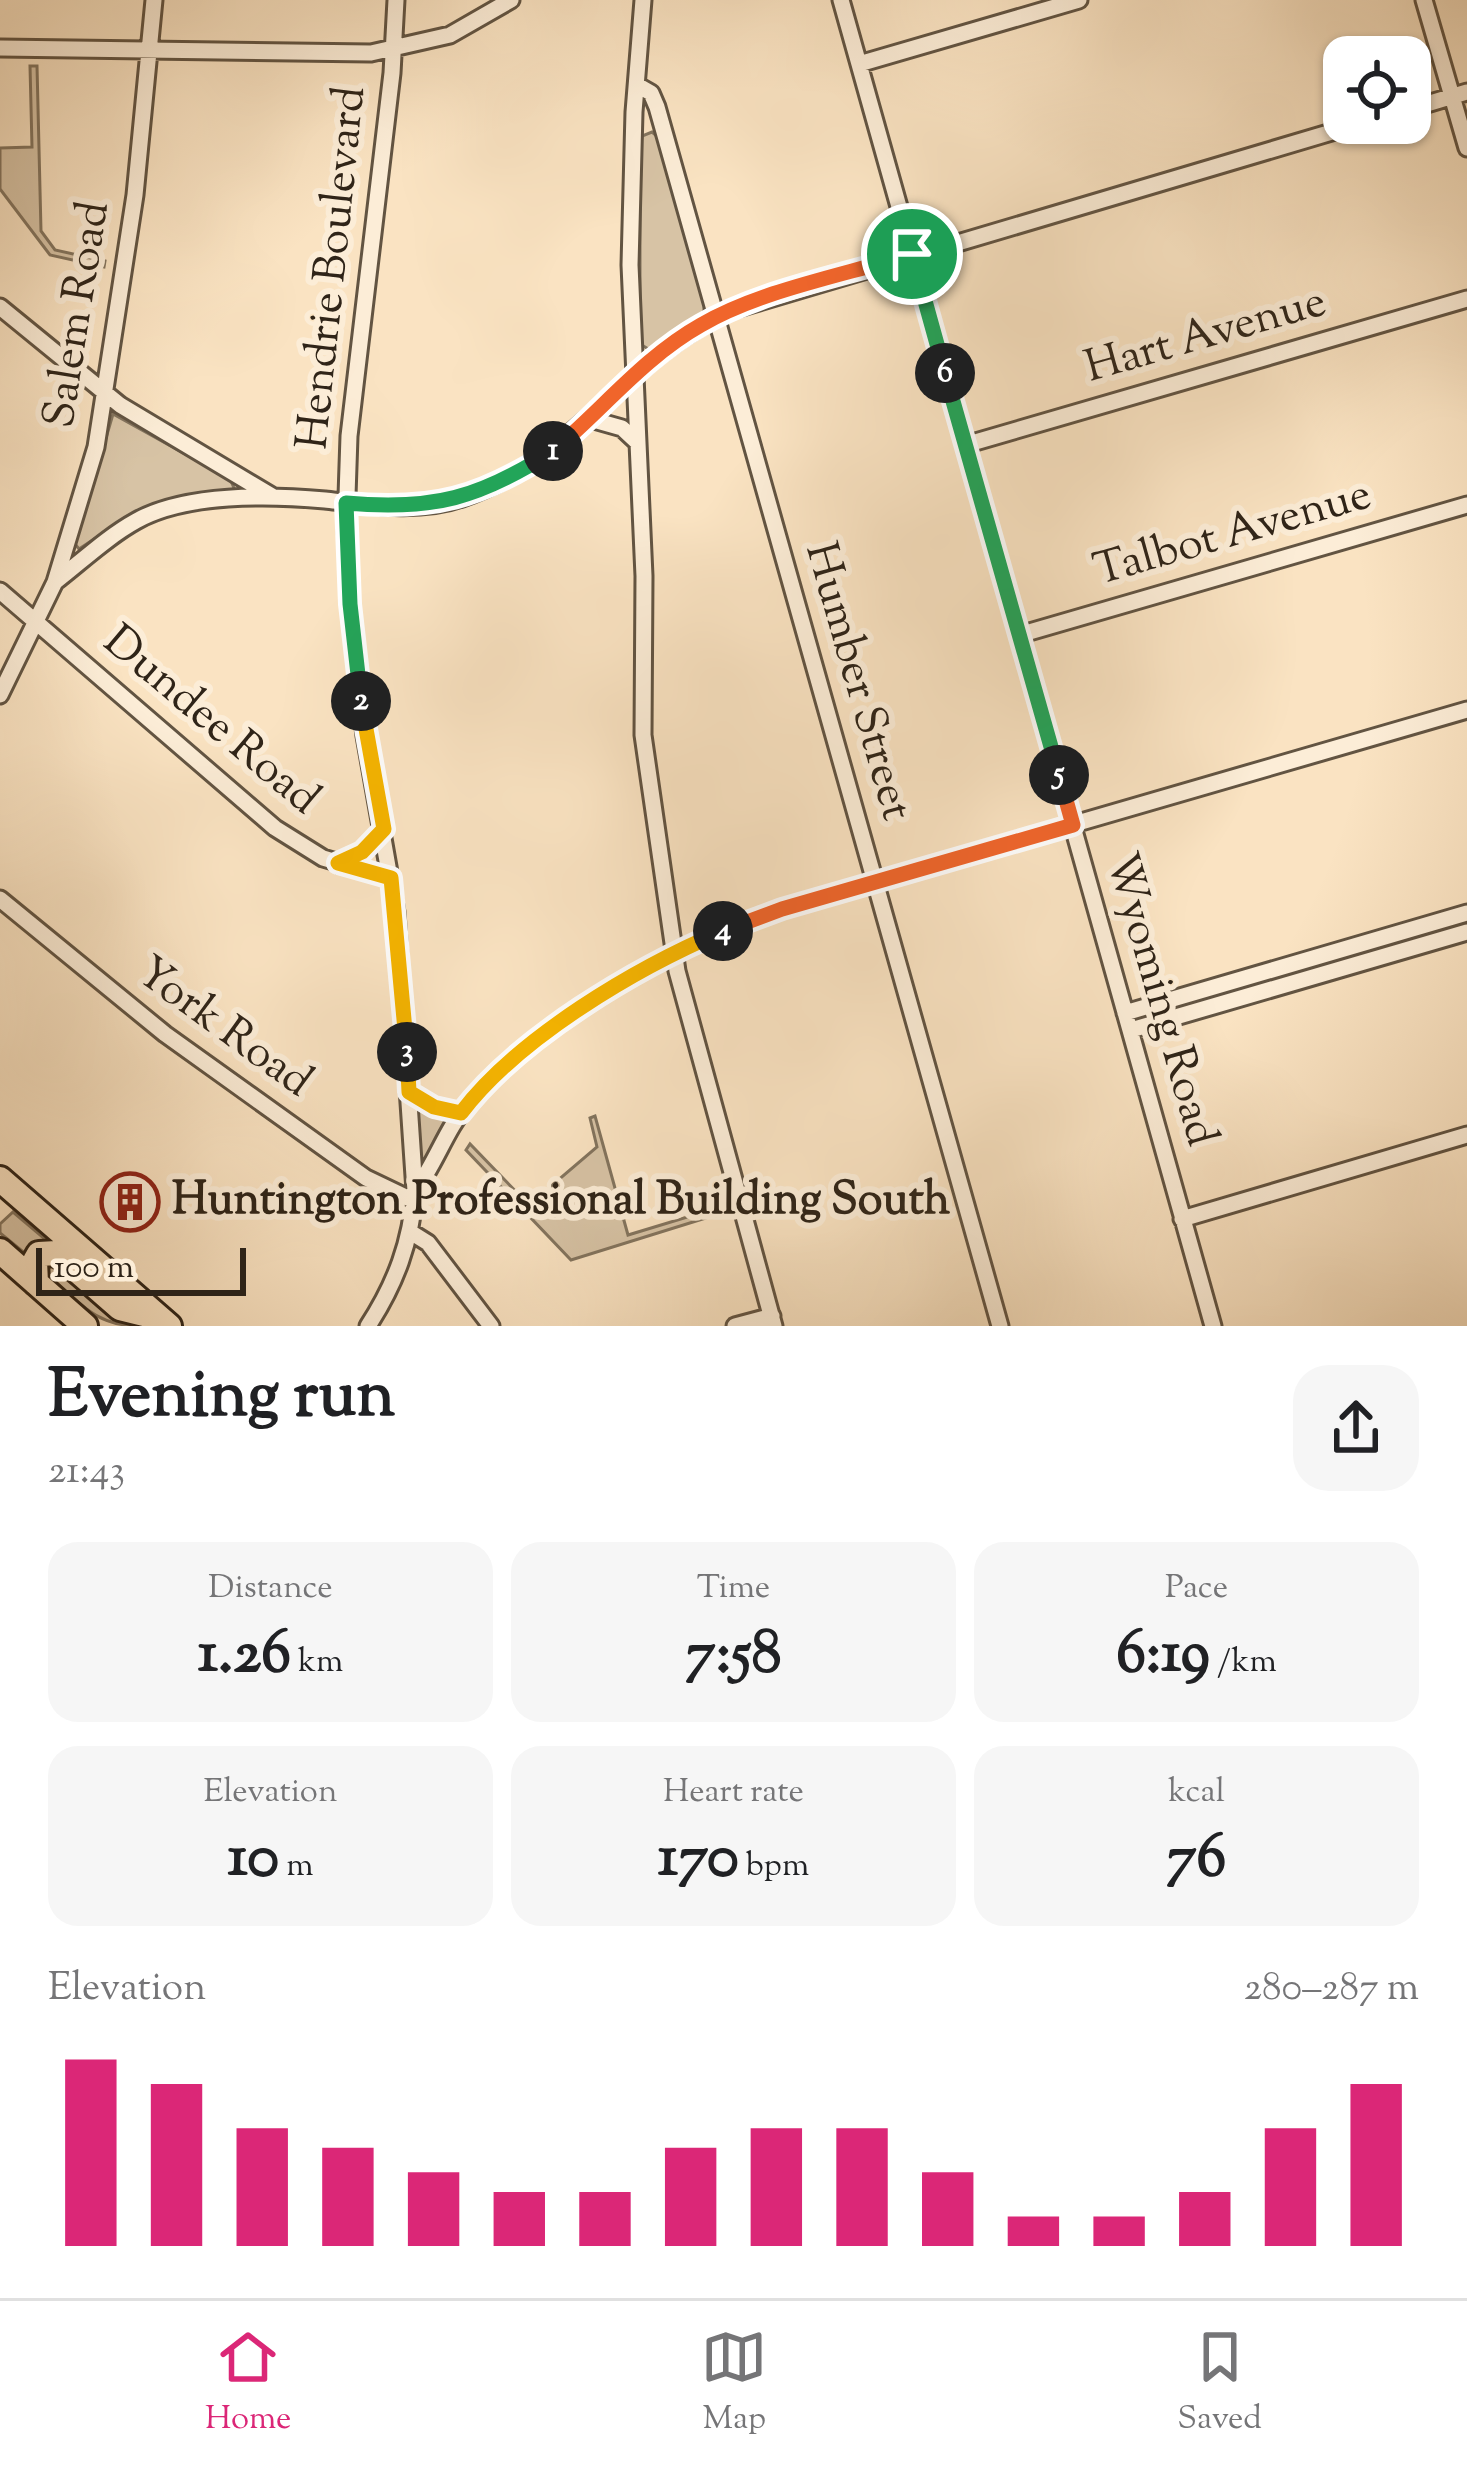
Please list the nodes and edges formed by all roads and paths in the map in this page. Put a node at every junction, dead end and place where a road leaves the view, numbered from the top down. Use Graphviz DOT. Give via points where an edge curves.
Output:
graph roads {
  1 [pos="154,0"];
  2 [pos="396,0"];
  3 [pos="511,0"];
  4 [pos="644,0"];
  5 [pos="841,0"];
  6 [pos="1079,0"];
  7 [pos="1424,0"];
  8 [pos="0,48"];
  9 [pos="151,49"];
  10 [pos="394,50"];
  11 [pos="860,64"];
  12 [pos="638,85"];
  13 [pos="1459,94"];
  14 [pos="634,126"];
  15 [pos="662,126"];
  16 [pos="1323,134"];
  17 [pos="1467,148"];
  18 [pos="912,254"];
  19 [pos="1467,298"];
  20 [pos="0,307"];
  21 [pos="716,317"];
  22 [pos="635,376"];
  23 [pos="104,393"];
  24 [pos="590,419"];
  25 [pos="637,442"];
  26 [pos="965,445"];
  27 [pos="272,496"];
  28 [pos="346,503"];
  29 [pos="1467,505"];
  30 [pos="55,582"];
  31 [pos="0,591"];
  32 [pos="35,622"];
  33 [pos="1019,635"];
  34 [pos="0,695"];
  35 [pos="1467,710"];
  36 [pos="1073,825"];
  37 [pos="384,829"];
  38 [pos="338,863"];
  39 [pos="391,878"];
  40 [pos="875,881"];
  41 [pos="0,899"];
  42 [pos="1467,913"];
  43 [pos="1467,932"];
  44 [pos="1389,945"];
  45 [pos="674,953"];
  46 [pos="1128,1021"];
  47 [pos="409,1092"];
  48 [pos="461,1113"];
  49 [pos="1467,1135"];
  50 [pos="4,1182"];
  51 [pos="415,1196"];
  52 [pos="3,1213"];
  53 [pos="1182,1219"];
  54 [pos="412,1233"];
  55 [pos="0,1251"];
  56 [pos="36,1283"];
  57 [pos="773,1321"];
  58 [pos="164,1322"];
  59 [pos="85,1325"];
  60 [pos="368,1326"];
  61 [pos="491,1326"];
  62 [pos="735,1326"];
  63 [pos="1000,1326"];
  64 [pos="1213,1326"];
  1 -- 9 [label="street, Salem Road"];
  2 -- 10 [label="street, Hendrie Boulevard"];
  3 -- 10 [label="street" via="450,35"];
  4 -- 12 [label="street"];
  5 -- 11 [label="street, Wyoming Road"];
  6 -- 11 [label="street"];
  7 -- 13 [label="street"];
  8 -- 9 [label="street"];
  9 -- 10 [label="street"];
  9 -- 23 [label="street, Salem Road"];
  10 -- 28 [label="street, Hendrie Boulevard"];
  11 -- 18 [label="street, Wyoming Road"];
  12 -- 14 [label="street"];
  12 -- 15 [label="street, Humber Street" via="651,93"];
  13 -- 17 [label="street"];
  14 -- 15 [label="street"];
  14 -- 22 [label="street"];
  15 -- 21 [label="street, Humber Street"];
  16 -- 18 [label="street"];
  18 -- 21 [label="street"];
  18 -- 26 [label="street, Wyoming Road"];
  19 -- 26 [label="street, Hart Avenue"];
  20 -- 23 [label="street"];
  21 -- 22 [label="street"];
  21 -- 40 [label="street, Humber Street"];
  22 -- 24 [label="street"];
  22 -- 25 [label="street"];
  23 -- 27 [label="street"];
  23 -- 30 [label="street, Salem Road" via="90,471"];
  24 -- 25 [label="street"];
  24 -- 28 [label="street" via="550,453 462,498"];
  25 -- 45 [label="street" via="643,736"];
  26 -- 33 [label="street, Wyoming Road"];
  27 -- 28 [label="street"];
  27 -- 30 [label="street" via="158,511"];
  28 -- 37 [label="street, Hendrie Boulevard" via="365,736"];
  29 -- 33 [label="street, Talbot Avenue"];
  30 -- 32 [label="street, Salem Road"];
  31 -- 32 [label="street, Dundee Road"];
  32 -- 34 [label="street, Salem Road"];
  32 -- 38 [label="street, Dundee Road" via="275,828"];
  33 -- 36 [label="street, Wyoming Road"];
  35 -- 36 [label="street"];
  36 -- 40 [label="street"];
  36 -- 46 [label="street, Wyoming Road"];
  37 -- 38 [label="street"];
  37 -- 39 [label="street, Hendrie Boulevard"];
  38 -- 39 [label="street, Dundee Road"];
  39 -- 47 [label="street, Hendrie Boulevard"];
  40 -- 45 [label="street"];
  40 -- 63 [label="street, Humber Street"];
  41 -- 51 [label="street, York Road" via="165,1034 367,1178"];
  42 -- 44 [label="street"];
  43 -- 44 [label="street"];
  44 -- 46 [label="street"];
  45 -- 48 [label="street" via="531,1046"];
  45 -- 57 [label="street"];
  46 -- 53 [label="street, Wyoming Road"];
  47 -- 48 [label="street"];
  47 -- 51 [label="street, Hendrie Boulevard"];
  48 -- 51 [label="street"];
  49 -- 53 [label="street"];
  50 -- 52 [label="main road"];
  50 -- 58 [label="main road"];
  51 -- 54 [label="street, Hendrie Boulevard"];
  53 -- 64 [label="street, Wyoming Road"];
  54 -- 60 [label="street, Hendrie Boulevard"];
  54 -- 61 [label="street"];
  55 -- 56 [label="main road"];
  56 -- 58 [label="main road" via="39,1254 57,1253 120,1308"];
  56 -- 59 [label="main road"];
  57 -- 62 [label="street"];
}
